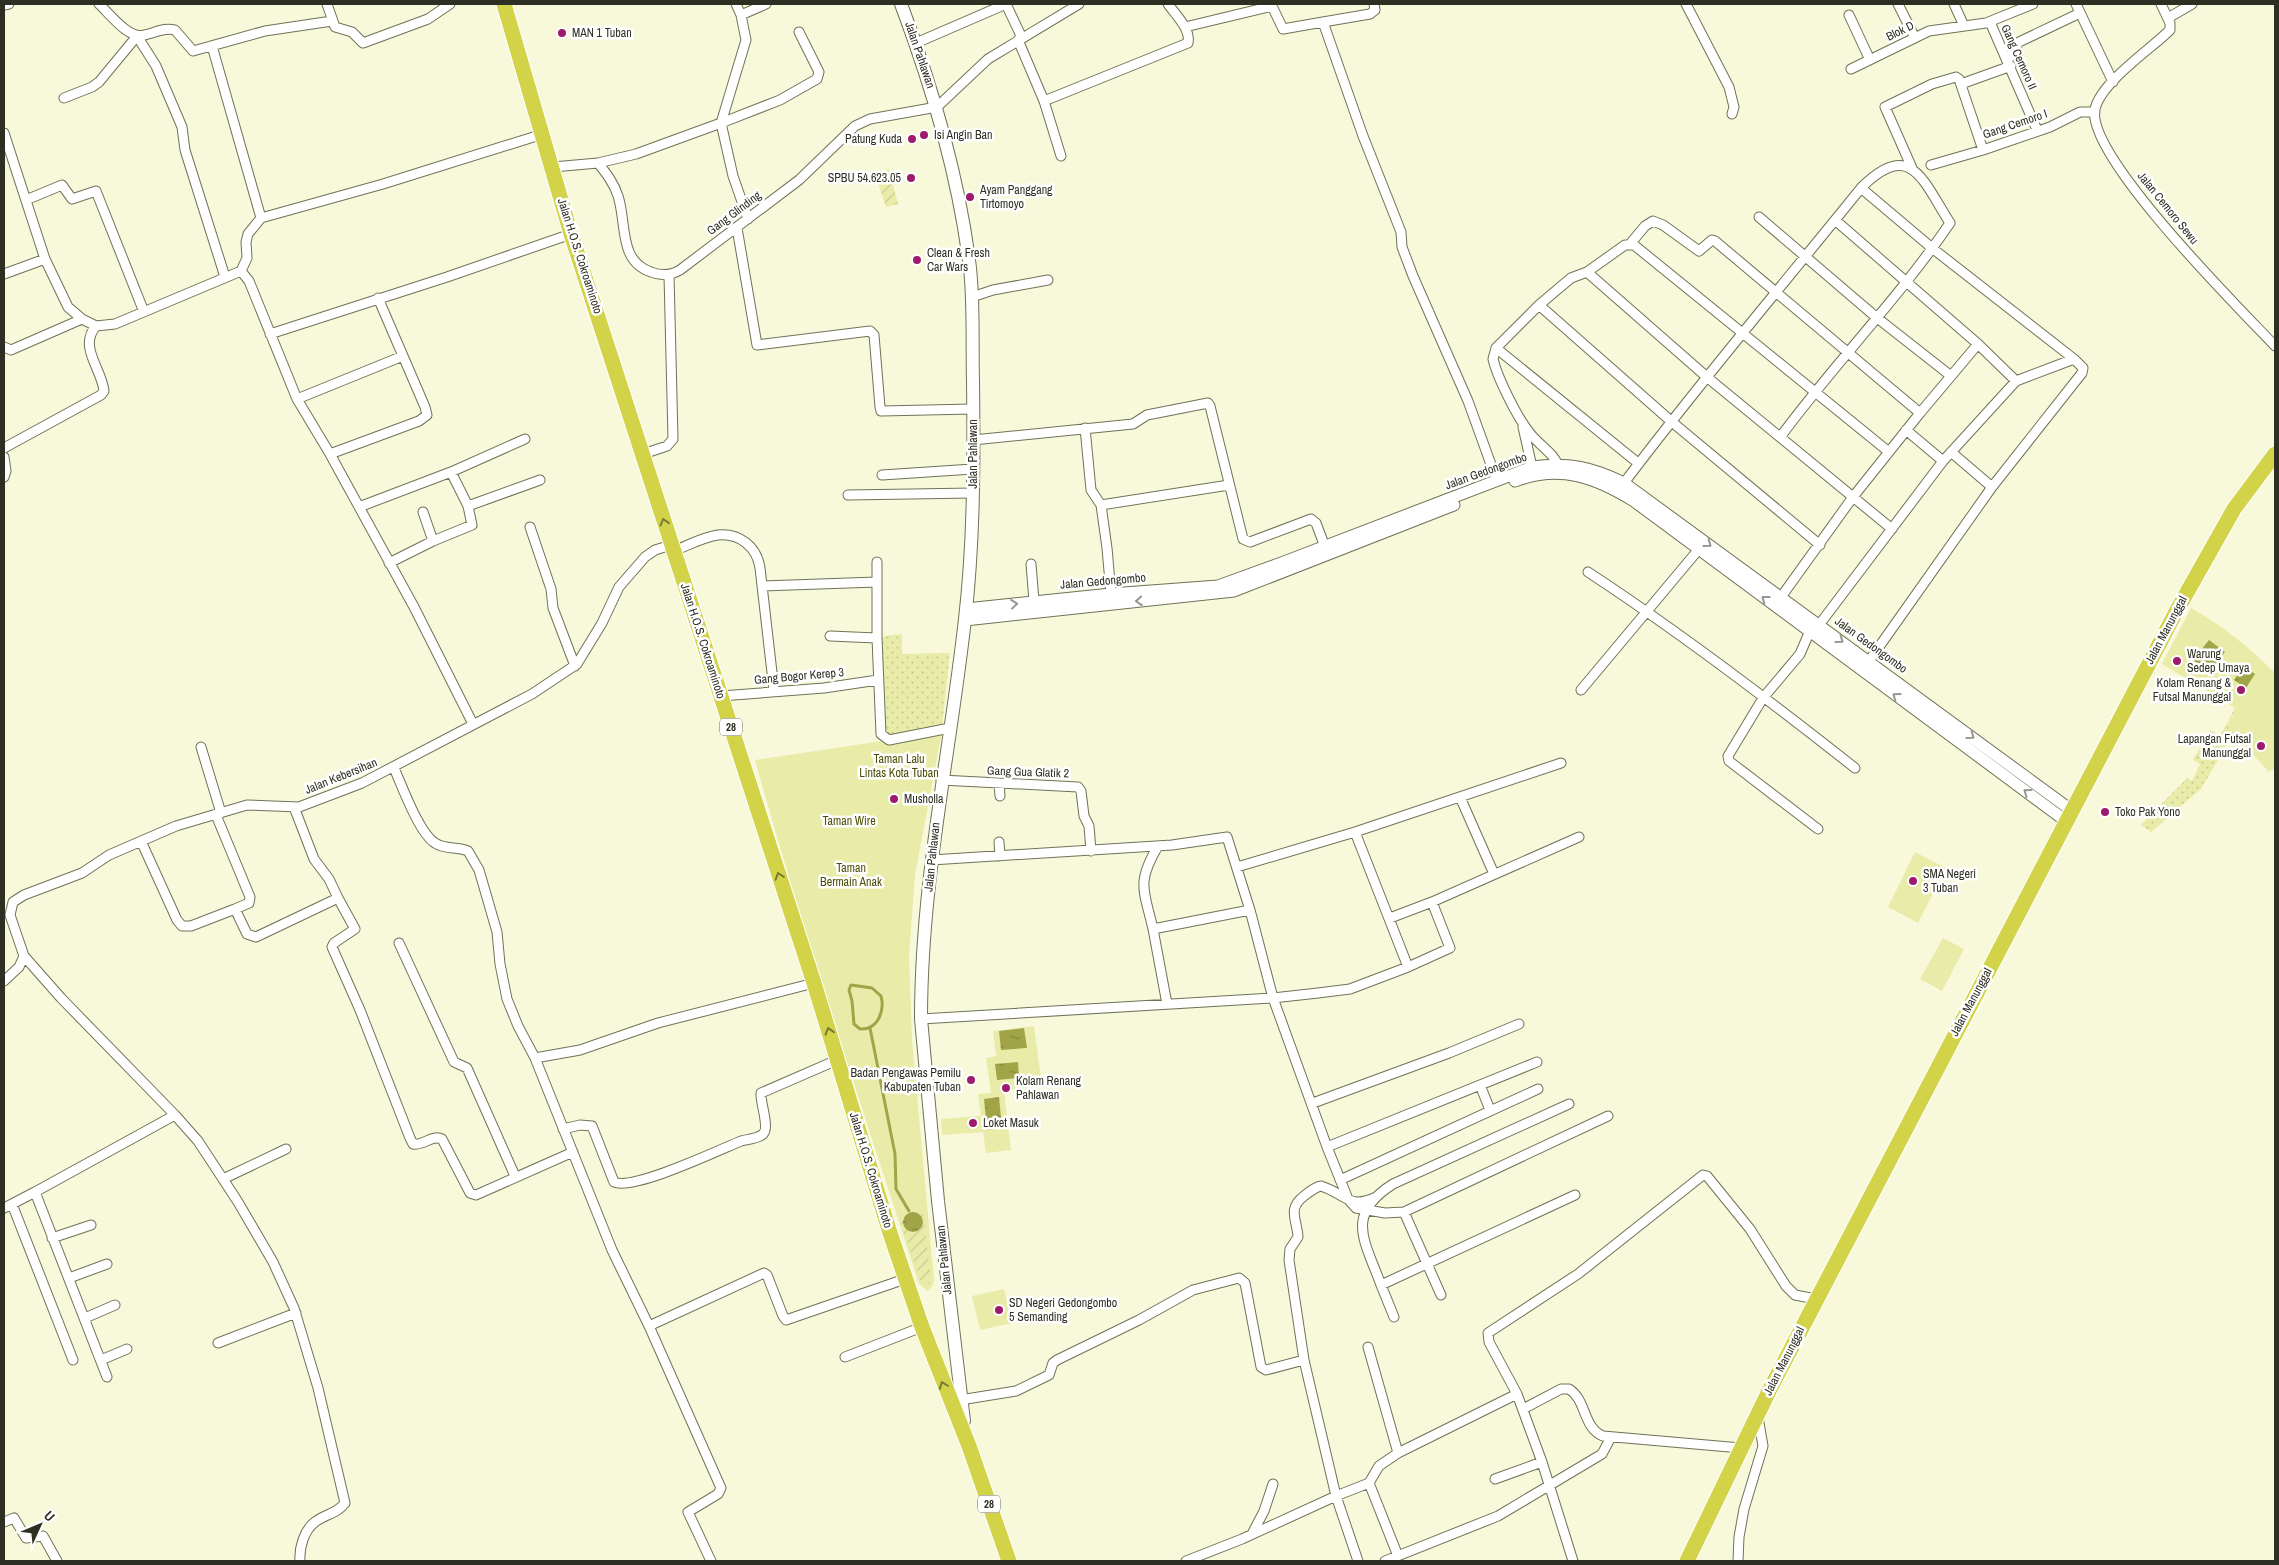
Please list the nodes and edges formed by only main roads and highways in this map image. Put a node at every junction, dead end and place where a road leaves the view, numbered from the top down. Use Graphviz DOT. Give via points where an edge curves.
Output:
graph roads {
  1 [pos="504,4"];
  2 [pos="901,4"];
  3 [pos="2275,454"];
  4 [pos="968,1446"];
  5 [pos="1009,1561"];
  6 [pos="1687,1561"];
  4 -- 1 [label="highway, Jalan H.O.S. Cokroaminoto / 28, one-way" via="906,1279 722,696 571,234"];
  2 -- 4 [label="main road, Jalan Pahlawan" via="937,107 964,233 972,297 974,440 966,614 931,860 923,950 922,1020 938,1201"];
  3 -- 6 [label="highway, Jalan Manunggal" via="2234,508 2198,570 1816,1300"];
  4 -- 5 [label="highway, Jalan Pahlawan / 28"];
}
